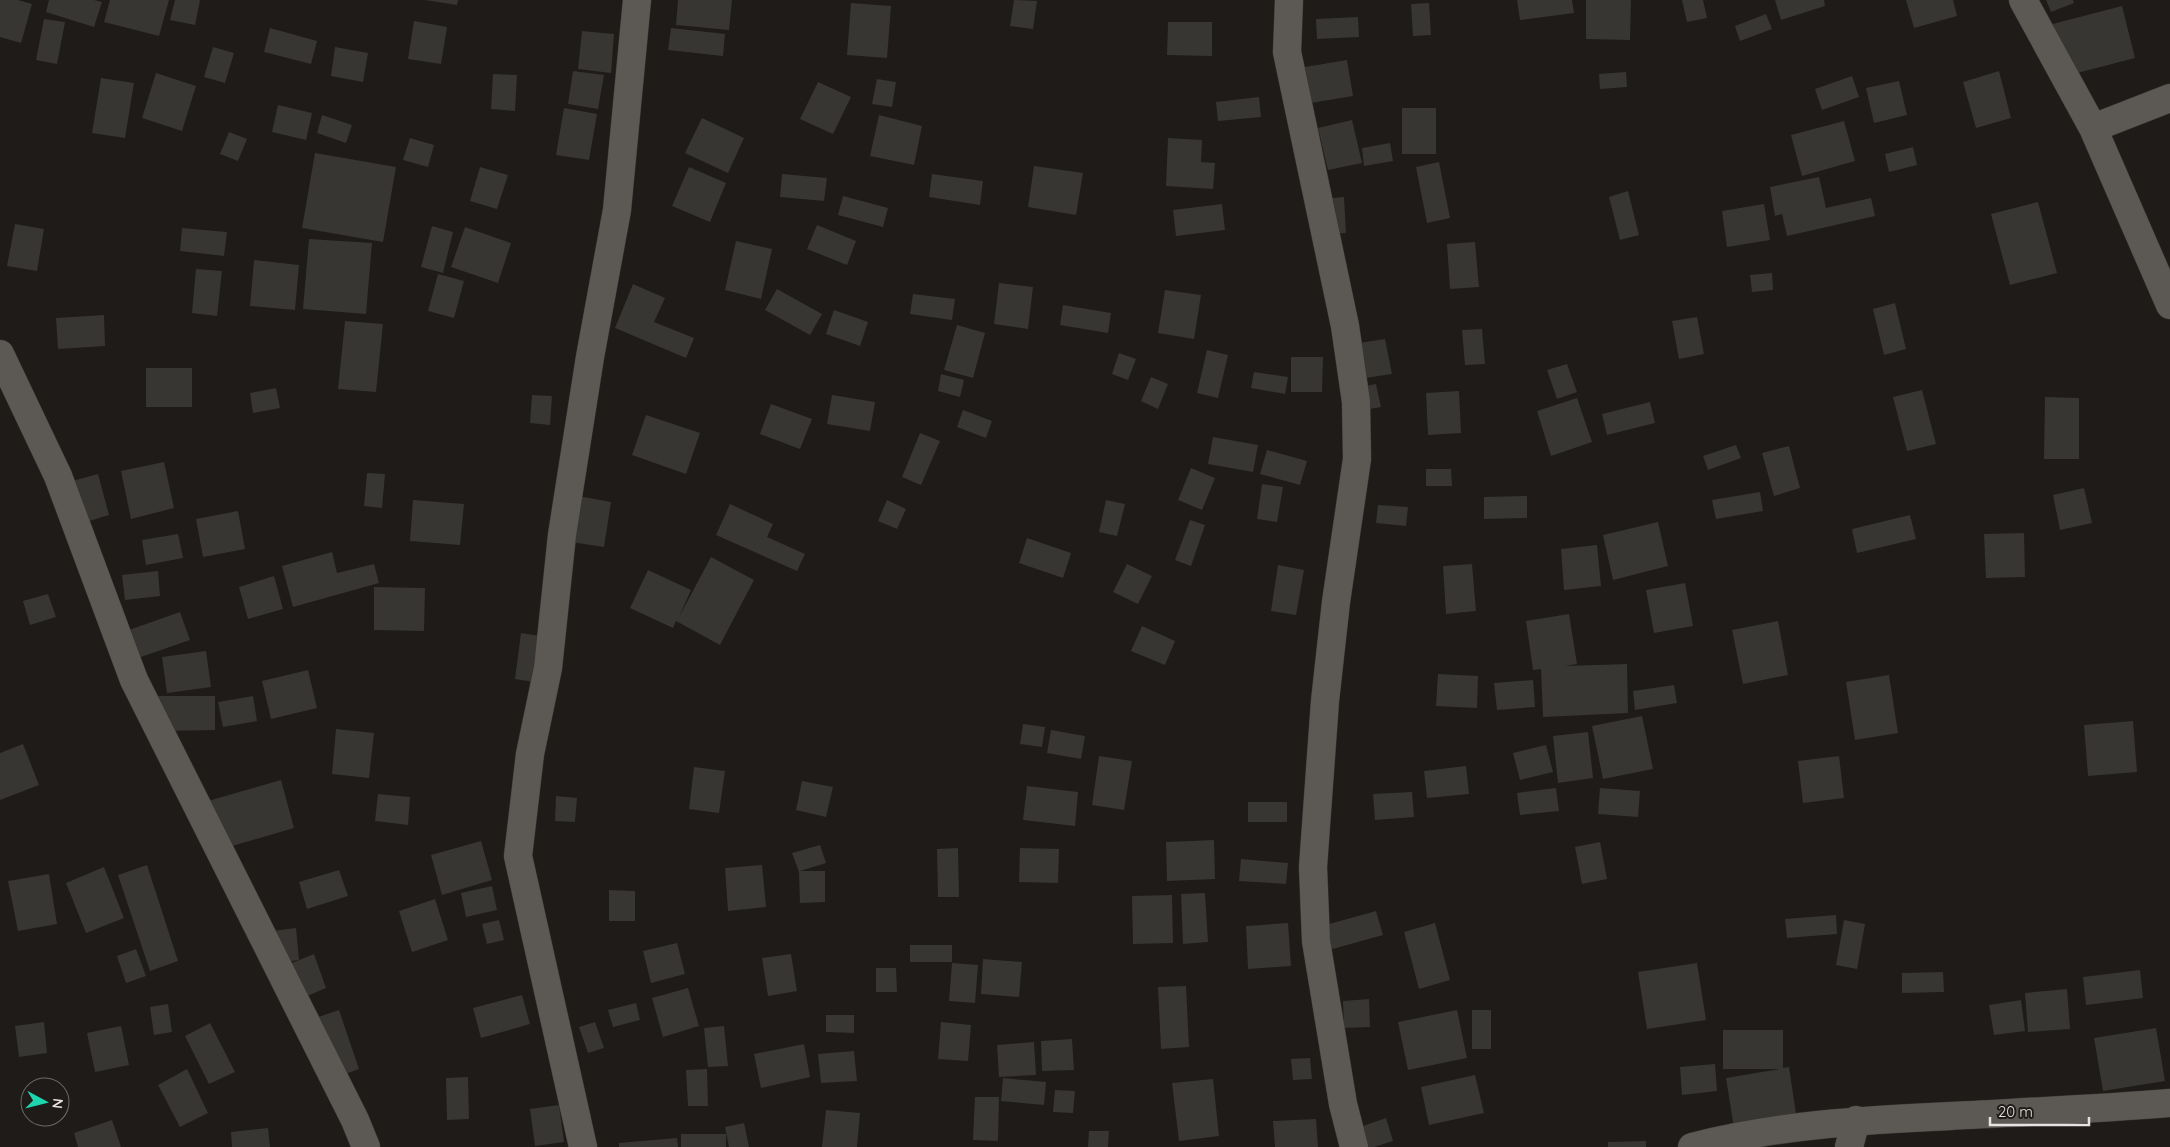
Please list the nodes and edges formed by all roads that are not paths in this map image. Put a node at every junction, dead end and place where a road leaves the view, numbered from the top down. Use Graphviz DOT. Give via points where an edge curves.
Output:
graph roads {
  1 [pos="637,0"];
  2 [pos="1289,0"];
  3 [pos="2023,0"];
  4 [pos="2170,98"];
  5 [pos="2093,128"];
  6 [pos="2170,305"];
  7 [pos="0,354"];
  8 [pos="2170,1103"];
  9 [pos="1856,1120"];
  10 [pos="366,1147"];
  11 [pos="582,1147"];
  12 [pos="1354,1147"];
  13 [pos="1692,1147"];
  14 [pos="1849,1147"];
  1 -- 11 [label="street" via="617,210 562,535 548,668 530,754 518,856"];
  2 -- 12 [label="street" via="1287,52 1345,326 1356,402 1357,459 1325,701 1313,867 1316,941 1343,1104"];
  3 -- 5 [label="street"];
  4 -- 5 [label="street"];
  5 -- 6 [label="street"];
  7 -- 10 [label="street" via="58,476 134,680"];
  8 -- 9 [label="street"];
  9 -- 13 [label="street" via="1728,1137"];
  9 -- 14 [label="street"];
}
